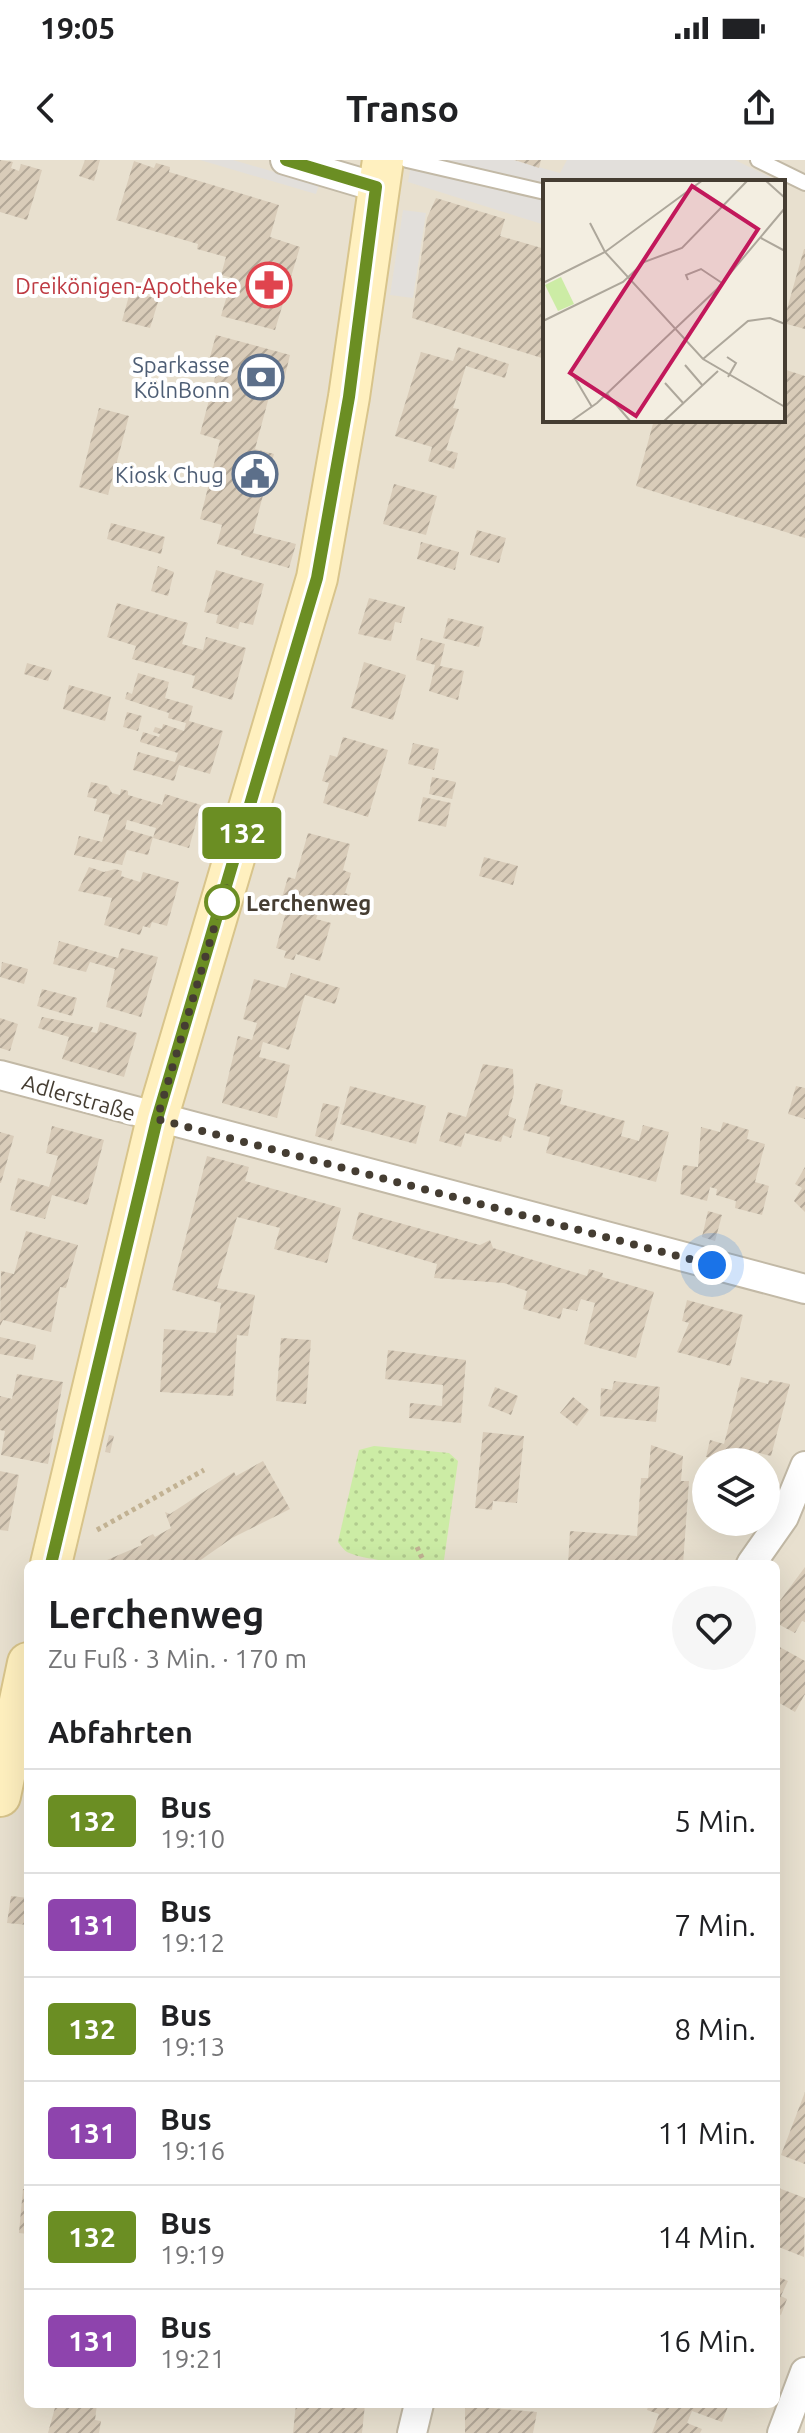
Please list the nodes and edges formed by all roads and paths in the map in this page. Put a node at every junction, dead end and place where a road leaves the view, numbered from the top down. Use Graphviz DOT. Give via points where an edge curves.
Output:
graph roads {
  1 [pos="285,160"];
  2 [pos="407,160"];
  3 [pos="758,160"];
  4 [pos="380,174"];
  5 [pos="805,183"];
  6 [pos="543,192"];
  7 [pos="0,1075"];
  8 [pos="157,1119"];
  9 [pos="805,1289"];
  10 [pos="805,1466"];
  11 [pos="204,1470"];
  12 [pos="417,1547"];
  13 [pos="55,1550"];
  14 [pos="423,1560"];
  15 [pos="754,1560"];
  16 [pos="24,1686"];
  17 [pos="7,1782"];
  18 [pos="805,2372"];
  19 [pos="418,2408"];
  20 [pos="412,2433"];
  21 [pos="782,2433"];
  1 -- 4 [label="street"];
  2 -- 6 [label="lane"];
  3 -- 5 [label="lane"];
  4 -- 8 [label="main road" via="317,578"];
  7 -- 8 [label="street, Adlerstraße"];
  8 -- 9 [label="street"];
  8 -- 13 [label="main road"];
  10 -- 15 [label="street" via="784,1517"];
  11 -- 13 [label="path"];
  12 -- 14 [label="path"];
  16 -- 17 [label="main road"];
  18 -- 21 [label="street"];
  19 -- 20 [label="street"];
}
